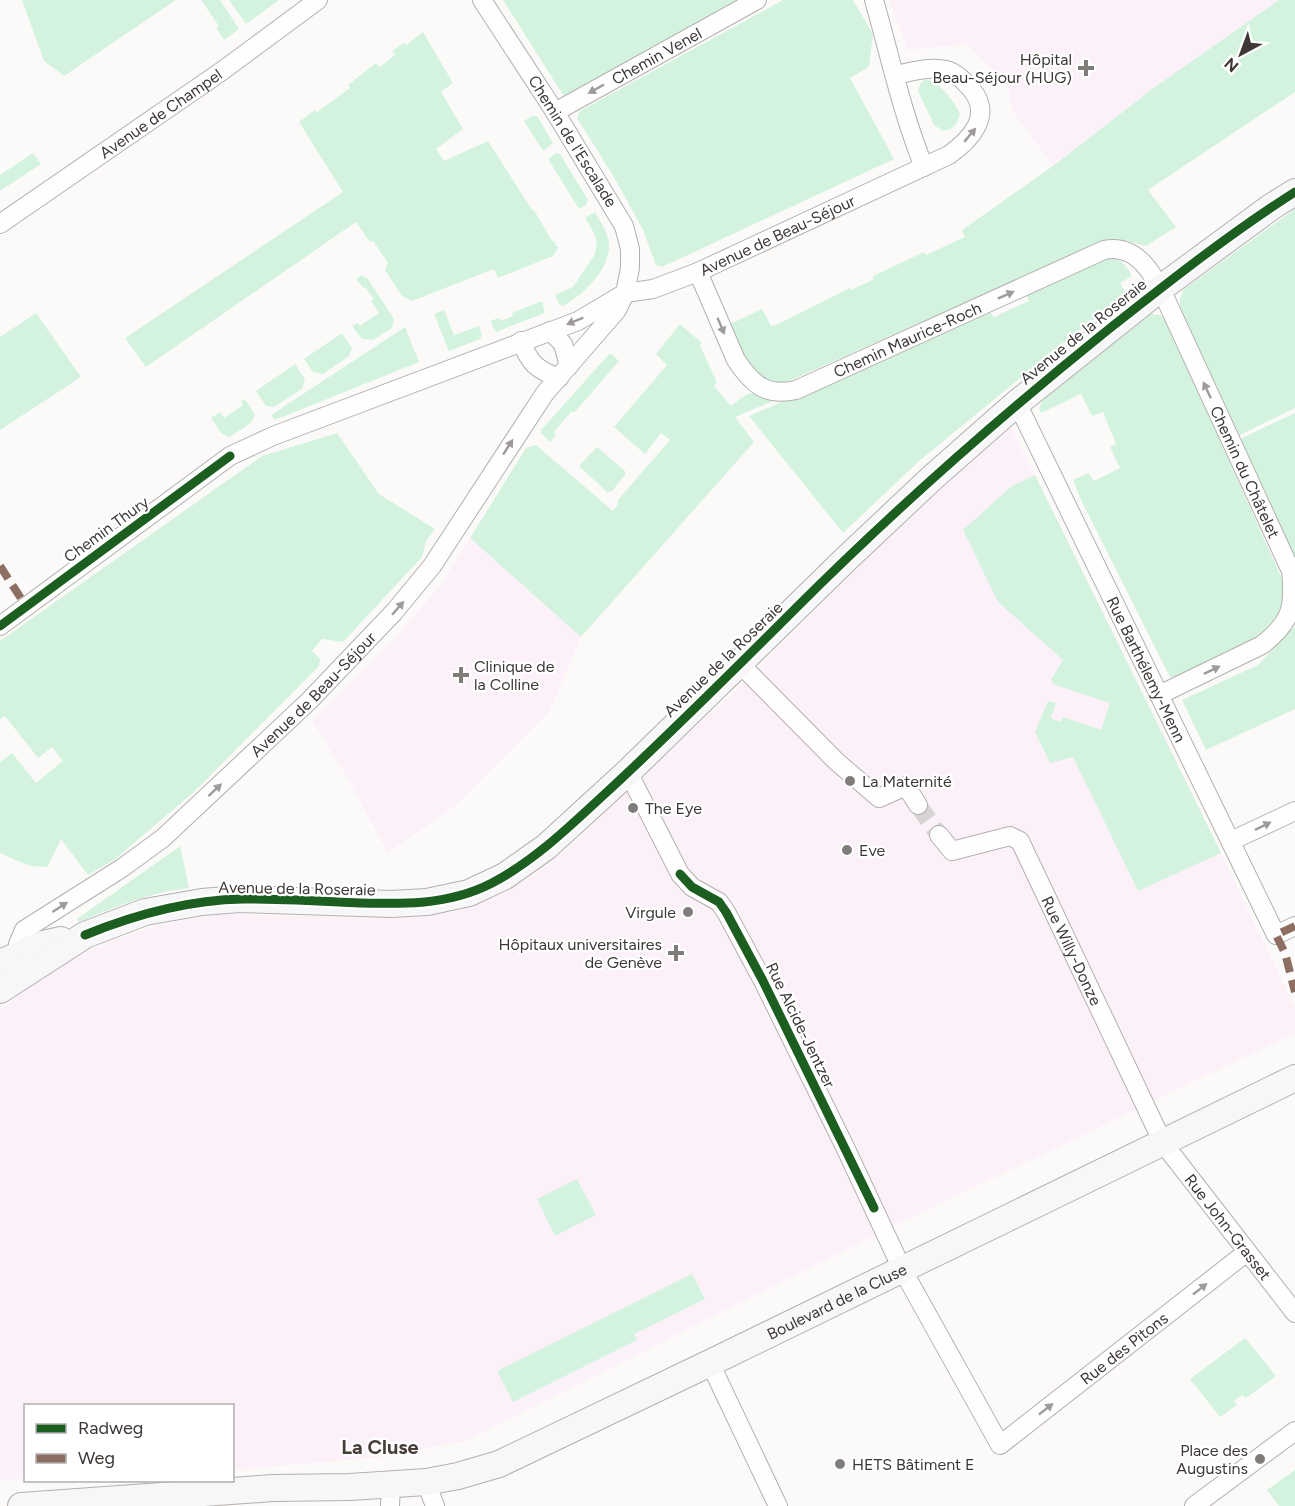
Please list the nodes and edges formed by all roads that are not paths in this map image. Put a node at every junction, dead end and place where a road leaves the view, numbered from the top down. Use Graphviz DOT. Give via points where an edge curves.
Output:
graph roads {
  1 [pos="318,0"];
  2 [pos="482,0"];
  3 [pos="757,0"];
  4 [pos="874,0"];
  5 [pos="895,75"];
  6 [pos="555,112"];
  7 [pos="924,167"];
  8 [pos="1295,192"];
  9 [pos="0,224"];
  10 [pos="698,272"];
  11 [pos="1161,288"];
  12 [pos="625,293"];
  13 [pos="550,331"];
  14 [pos="522,341"];
  15 [pos="564,372"];
  16 [pos="1017,403"];
  17 [pos="0,626"];
  18 [pos="740,664"];
  19 [pos="1159,695"];
  20 [pos="628,772"];
  21 [pos="918,805"];
  22 [pos="1295,811"];
  23 [pos="939,835"];
  24 [pos="1231,841"];
  25 [pos="1295,926"];
  26 [pos="8,972"];
  27 [pos="1295,1078"];
  28 [pos="1163,1143"];
  29 [pos="1247,1252"];
  30 [pos="902,1269"];
  31 [pos="1295,1313"];
  32 [pos="710,1363"];
  33 [pos="1295,1431"];
  34 [pos="1000,1445"];
  35 [pos="426,1482"];
  36 [pos="390,1495"];
  37 [pos="21,1506"];
  38 [pos="435,1506"];
  39 [pos="778,1506"];
  40 [pos="1194,1506"];
  1 -- 9 [label="street, Avenue de Champel"];
  2 -- 6 [label="street, Chemin de l'Escalade"];
  3 -- 6 [label="street, Chemin Venel, one-way"];
  4 -- 5 [label="street"];
  5 -- 7 [label="street"];
  7 -- 5 [label="street, Avenue de Beau-Séjour, one-way" via="949,155 970,137 981,118 980,107 968,85 946,70"];
  6 -- 12 [label="street, Chemin de l'Escalade" via="624,226 631,256"];
  7 -- 10 [label="street, Avenue de Beau-Séjour"];
  8 -- 11 [label="main road, Avenue de la Roseraie"];
  10 -- 11 [label="street, Chemin Maurice-Roch, one-way" via="742,371 759,386 785,393 1104,250 1112,248 1136,255"];
  10 -- 12 [label="street, Avenue de Beau-Séjour" via="653,289"];
  11 -- 16 [label="main road, Avenue de la Roseraie"];
  19 -- 11 [label="street, Chemin du Châtelet, one-way" via="1262,645 1277,633 1294,602 1291,571"];
  12 -- 13 [label="street, Chemin Thury, one-way" via="578,321"];
  12 -- 15 [label="street, Chemin de l'Escalade" via="606,325"];
  13 -- 14 [label="street, Chemin Thury"];
  13 -- 15 [label="street" via="563,345"];
  14 -- 15 [label="street" via="533,365 543,372"];
  14 -- 17 [label="street, Chemin Thury" via="230,456"];
  26 -- 15 [label="street, Avenue de Beau-Séjour, one-way" via="24,930 163,838 309,701 394,612 432,566 522,426"];
  16 -- 18 [label="main road, Avenue de la Roseraie" via="933,477"];
  16 -- 19 [label="street, Rue Barthélemy-Menn"];
  18 -- 20 [label="main road, Avenue de la Roseraie"];
  18 -- 21 [label="street" via="837,762 879,798 906,786"];
  19 -- 24 [label="street, Rue Barthélemy-Menn"];
  20 -- 26 [label="main road, Avenue de la Roseraie" via="528,860 495,882 454,897 411,904 261,899 202,902 145,912 85,935"];
  20 -- 30 [label="street, Rue Alcide-Jentzer" via="680,874 692,887 719,902 726,912"];
  24 -- 22 [label="street, one-way"];
  23 -- 28 [label="street, Rue Willy-Donze" via="952,851 1010,836 1020,841"];
  24 -- 25 [label="street, Rue Barthélemy-Menn" via="1276,934"];
  27 -- 28 [label="main road, Boulevard de la Cluse"];
  28 -- 29 [label="street, Rue John-Grasset"];
  28 -- 30 [label="main road, Boulevard de la Cluse"];
  29 -- 31 [label="street, Rue John-Grasset"];
  34 -- 29 [label="street, Rue des Pitons, one-way"];
  30 -- 32 [label="main road, Boulevard de la Cluse"];
  30 -- 34 [label="street, Rue Alcide-Jentzer"];
  32 -- 35 [label="main road, Boulevard de la Cluse" via="511,1459"];
  32 -- 39 [label="street"];
  33 -- 40 [label="street"];
  35 -- 36 [label="main road, Boulevard de la Cluse"];
  35 -- 38 [label="street"];
  36 -- 37 [label="main road, Boulevard de la Cluse" via="350,1487 262,1488"];
}
